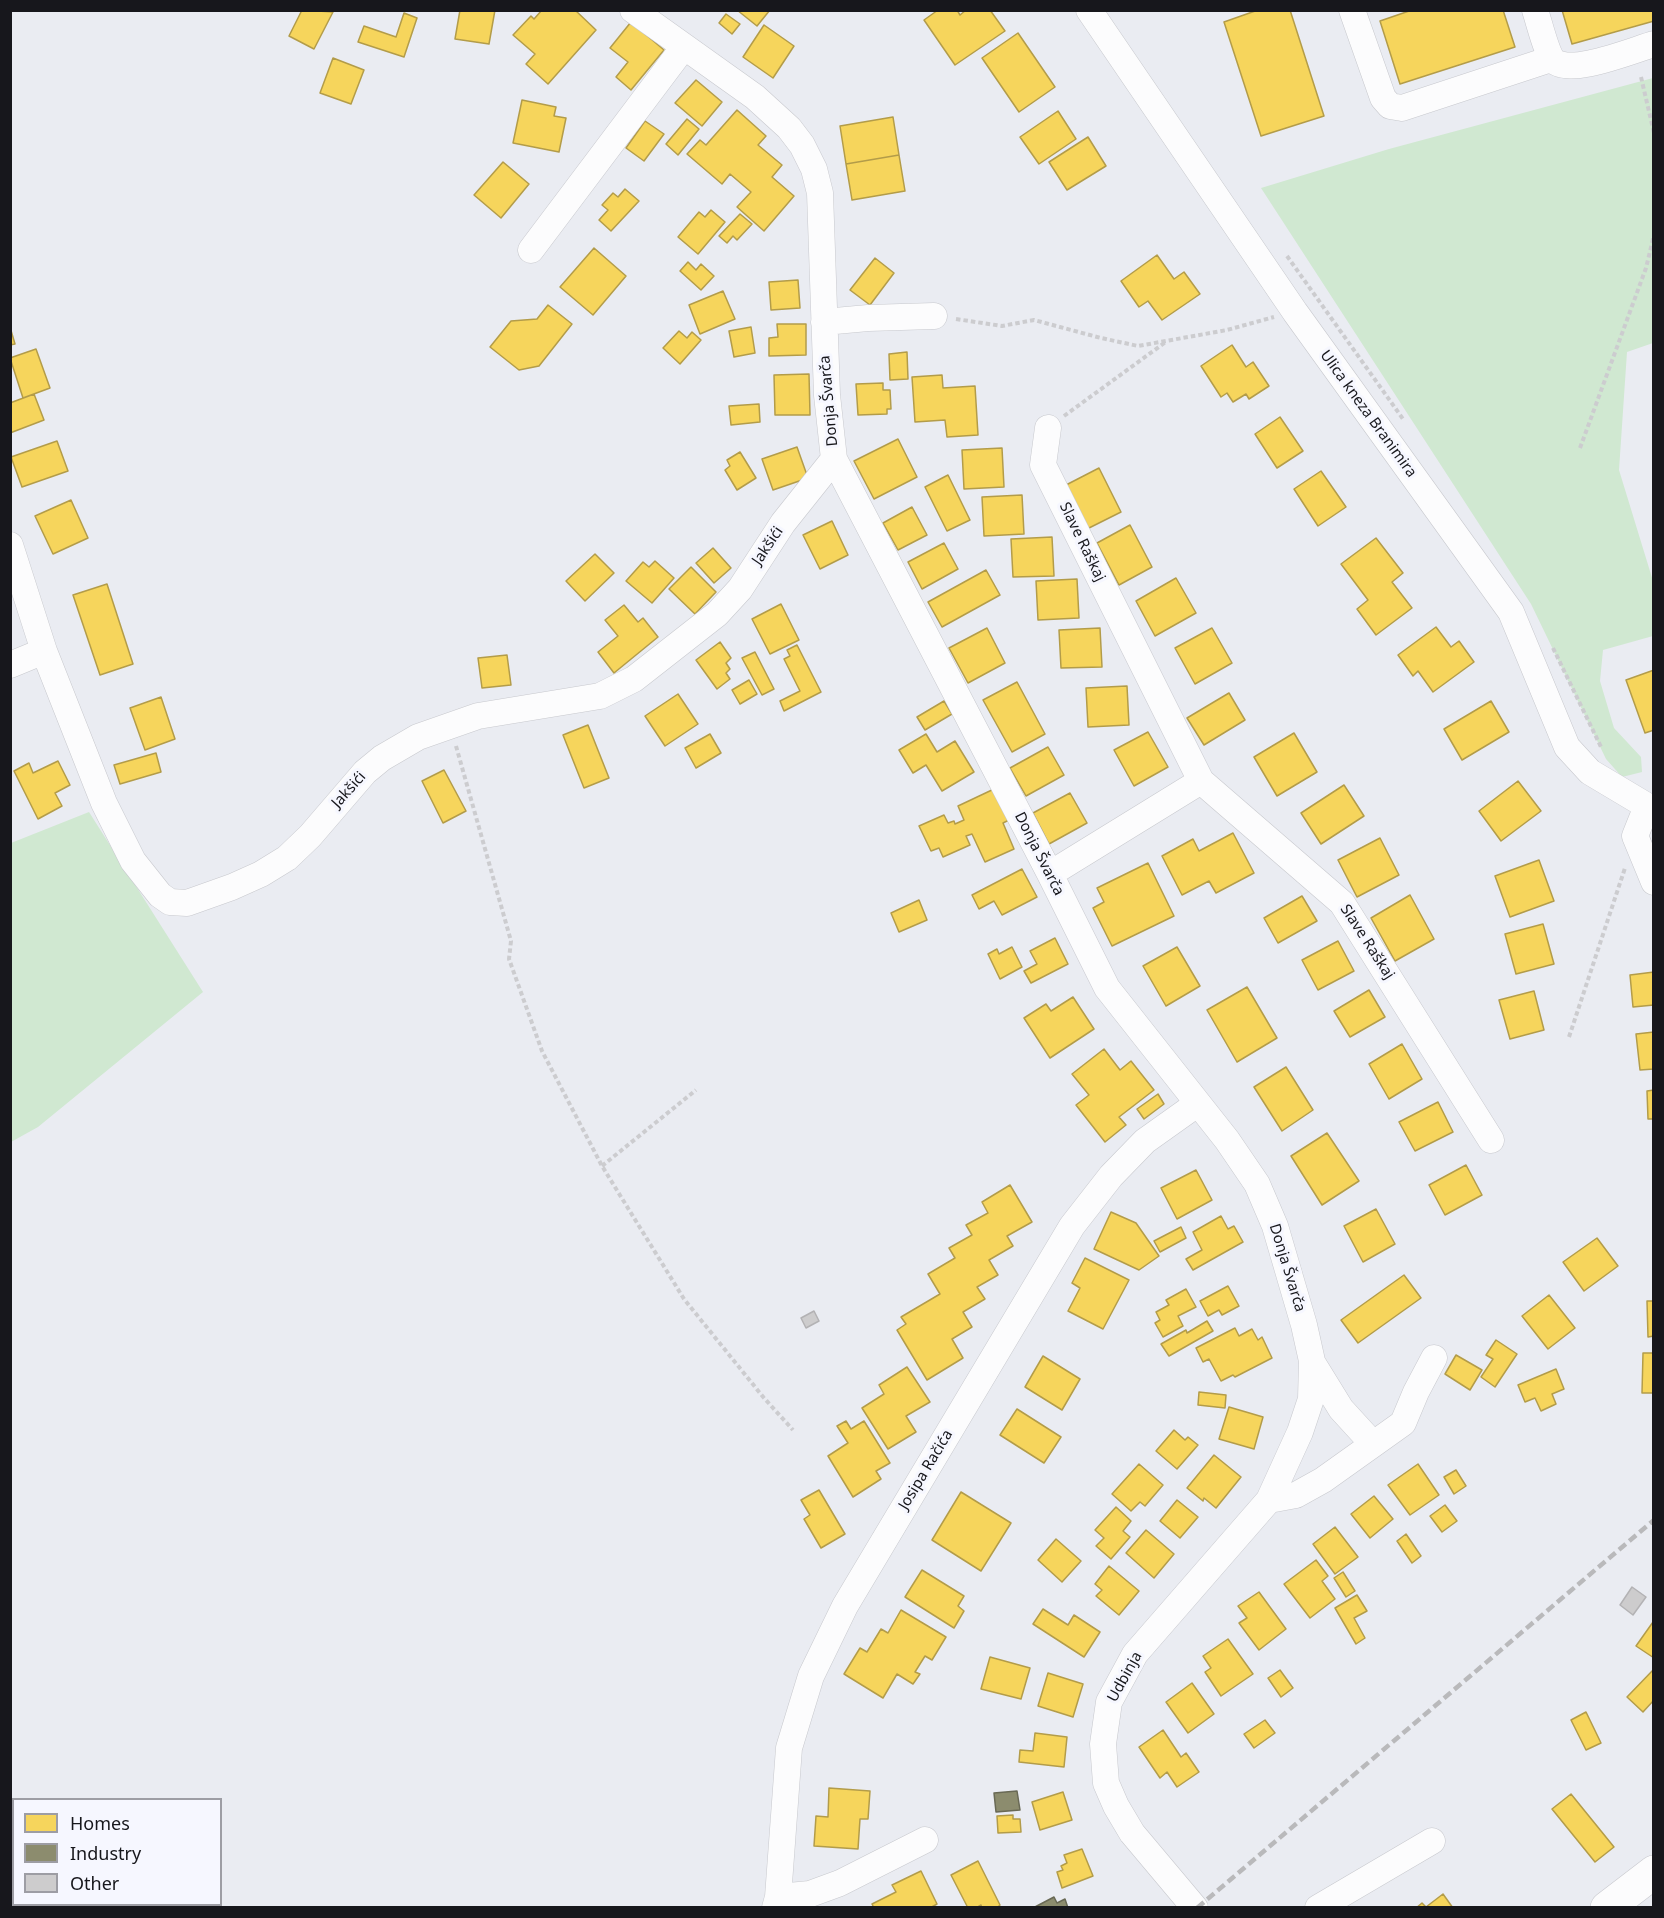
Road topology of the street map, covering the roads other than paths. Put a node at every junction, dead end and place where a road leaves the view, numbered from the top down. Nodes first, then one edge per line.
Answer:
1 (633, 10) edge
2 (1089, 10) edge
3 (1352, 10) edge
4 (1535, 10) edge
5 (1653, 44) edge
6 (683, 48) junction
7 (1551, 58) junction
8 (531, 250) dead end
9 (934, 316) road end
10 (824, 322) junction
11 (1047, 428) road end
12 (834, 459) junction
13 (10, 545) edge
14 (44, 651) junction
15 (10, 665) edge
16 (1201, 781) junction
17 (1650, 805) edge
18 (1050, 874) junction
19 (1653, 882) edge
20 (1197, 1104) junction
21 (1491, 1140) dead end
22 (1434, 1358) dead end
23 (1312, 1361) junction
24 (1373, 1444) junction
25 (1269, 1500) junction
26 (925, 1840) dead end
27 (1432, 1841) dead end
28 (1653, 1872) edge
29 (777, 1902) edge
30 (1194, 1908) edge
31 (1318, 1908) edge
32 (1607, 1908) edge

1 - 6 street, Donja Švarča
2 - 17 street, Ulica kneza Branimira
3 - 7 street
4 - 7 street
5 - 7 street
6 - 8 street
6 - 10 street, Donja Švarča
9 - 10 street
10 - 12 street, Donja Švarča
11 - 16 street, Slave Raškaj
12 - 14 street, Jakšići
12 - 18 street, Donja Švarča
13 - 14 street, Jakšići
14 - 15 street
16 - 18 street
16 - 21 street, Slave Raškaj
17 - 19 street
18 - 20 street, Donja Švarča
20 - 23 street, Donja Švarča
20 - 29 street, Josipa Račića
22 - 24 street
23 - 24 street
23 - 25 street, Udbinja
24 - 25 street
25 - 30 street, Udbinja
26 - 29 street, Josipa Račića
27 - 31 street
28 - 32 main road

